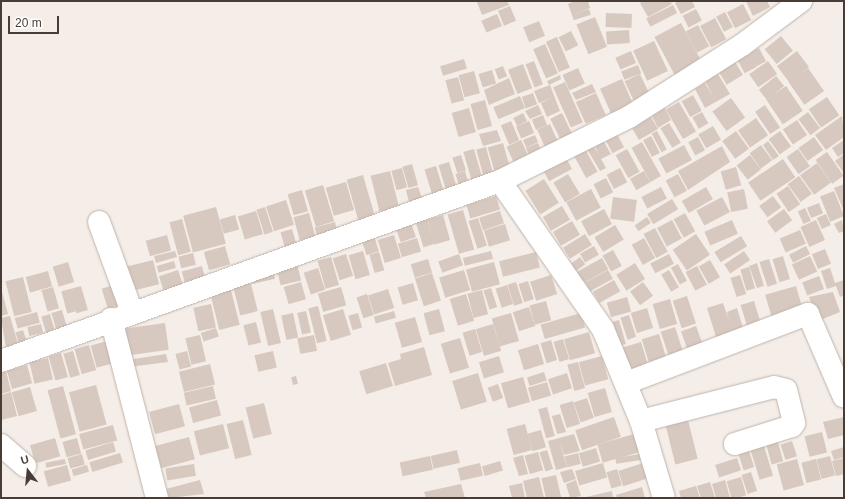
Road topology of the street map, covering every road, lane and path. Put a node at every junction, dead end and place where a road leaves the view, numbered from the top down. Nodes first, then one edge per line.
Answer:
1 (801, 1) edge
2 (500, 181) junction
3 (99, 222) dead end
4 (132, 312) junction
5 (111, 319) junction
6 (1, 361) edge
7 (626, 383) junction
8 (844, 397) edge
9 (641, 421) junction
10 (735, 444) dead end
11 (1, 445) edge
12 (25, 466) dead end
13 (157, 498) edge
14 (664, 498) edge

1 - 2 street
2 - 4 street
2 - 7 street
3 - 4 street
4 - 5 street
5 - 6 street
5 - 13 street
7 - 8 street
7 - 9 street
9 - 10 street
9 - 14 street
11 - 12 street

